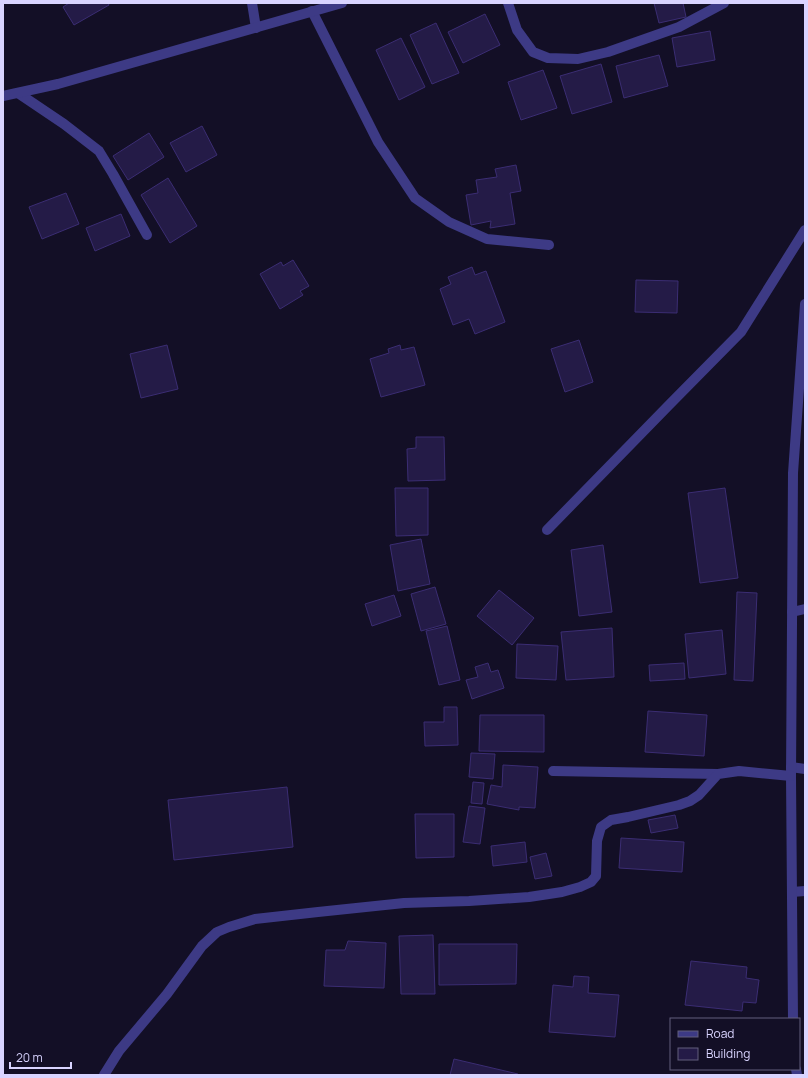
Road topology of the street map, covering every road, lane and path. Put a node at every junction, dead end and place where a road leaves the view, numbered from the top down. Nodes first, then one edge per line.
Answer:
1 (252, 3) edge
2 (342, 3) edge
3 (508, 3) edge
4 (724, 3) edge
5 (312, 11) junction
6 (256, 28) junction
7 (18, 93) junction
8 (3, 96) edge
9 (805, 230) edge
10 (147, 235) dead end
11 (548, 244) dead end
12 (805, 304) edge
13 (547, 530) dead end
14 (805, 609) edge
15 (792, 612) junction
16 (805, 769) edge
17 (553, 771) dead end
18 (791, 772) junction
19 (718, 774) junction
20 (792, 892) junction
21 (805, 892) edge
22 (793, 1018) edge
23 (104, 1075) edge

1 - 6 street
2 - 5 street
3 - 4 street
5 - 6 street
5 - 11 street
6 - 7 street
7 - 8 street
7 - 10 street
9 - 13 street
12 - 15 street
14 - 15 street
15 - 18 street
16 - 18 street
17 - 19 street
18 - 19 street
18 - 20 street
19 - 23 street
20 - 21 street
20 - 22 street

